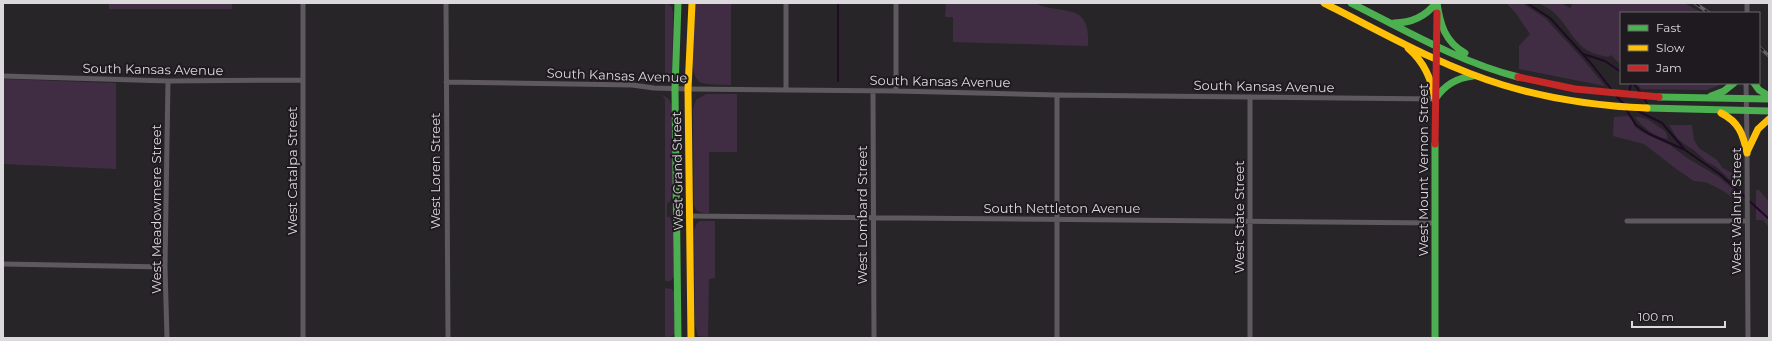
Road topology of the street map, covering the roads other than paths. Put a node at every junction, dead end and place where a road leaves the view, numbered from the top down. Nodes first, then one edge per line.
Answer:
1 (303, 3) edge
2 (446, 3) edge
3 (678, 3) edge
4 (692, 3) edge
5 (786, 3) edge
6 (896, 3) edge
7 (1324, 3) edge
8 (1350, 3) edge
9 (1437, 3) edge
10 (1390, 23) junction
11 (1394, 38) junction
12 (1436, 46) junction
13 (1435, 59) junction
14 (1500, 71) junction
15 (3, 76) edge
16 (1476, 76) junction
17 (303, 80) junction
18 (168, 81) junction
19 (446, 82) junction
20 (1732, 84) edge
21 (1746, 84) edge
22 (1755, 84) edge
23 (675, 89) junction
24 (688, 89) junction
25 (786, 90) junction
26 (872, 91) junction
27 (896, 91) junction
28 (1057, 95) junction
29 (1769, 96) edge
30 (1250, 97) junction
31 (1699, 98) junction
32 (1435, 99) junction
33 (1746, 99) junction
34 (1769, 99) edge
35 (1714, 110) junction
36 (1746, 111) junction
37 (1769, 111) edge
38 (1769, 119) edge
39 (1747, 153) junction
40 (690, 216) junction
41 (873, 218) junction
42 (1057, 219) junction
43 (1251, 221) junction
44 (1627, 221) dead end
45 (1747, 221) junction
46 (1435, 222) junction
47 (3, 264) edge
48 (165, 267) junction
49 (167, 338) edge
50 (303, 338) edge
51 (448, 338) edge
52 (678, 338) edge
53 (691, 338) edge
54 (874, 338) edge
55 (1057, 338) edge
56 (1250, 338) edge
57 (1435, 338) edge
58 (1748, 338) edge

1 - 17 street, West Catalpa Street
2 - 19 street, West Loren Street
3 - 23 main road, West Grand Street
4 - 24 main road, West Grand Street
5 - 25 street
6 - 27 street
7 - 11 main road
8 - 10 main road
9 - 10 main road
9 - 12 main road, West Mount Vernon Street
9 - 14 main road
10 - 12 main road
11 - 13 main road
11 - 32 main road
12 - 13 main road, West Mount Vernon Street
12 - 14 main road
13 - 16 main road
13 - 32 main road, West Mount Vernon Street
14 - 31 main road
15 - 18 street, South Kansas Avenue
16 - 32 main road
16 - 35 main road
17 - 18 street, South Kansas Avenue
17 - 50 street, West Catalpa Street
18 - 48 street, West Meadowmere Street
19 - 23 street, South Kansas Avenue
19 - 51 street, West Loren Street
20 - 31 main road
21 - 33 street, West Walnut Street
22 - 29 main road
23 - 24 street, South Kansas Avenue
23 - 52 main road, West Grand Street
24 - 25 street, South Kansas Avenue
24 - 40 main road, West Grand Street
25 - 26 street, South Kansas Avenue
26 - 27 street, South Kansas Avenue
26 - 41 street, West Lombard Street
27 - 28 street, South Kansas Avenue
28 - 30 street, South Kansas Avenue
28 - 42 street
30 - 32 street, South Kansas Avenue
30 - 43 street, West State Street
31 - 33 main road
32 - 46 main road, West Mount Vernon Street
33 - 34 main road
33 - 36 street, West Walnut Street
35 - 36 main road
35 - 39 main road
36 - 37 main road
36 - 39 street, West Walnut Street
38 - 39 main road
39 - 45 street, West Walnut Street
40 - 41 street, South Nettleton Avenue
40 - 53 main road, West Grand Street
41 - 42 street, South Nettleton Avenue
41 - 54 street, West Lombard Street
42 - 43 street, South Nettleton Avenue
42 - 55 street
43 - 46 street, South Nettleton Avenue
43 - 56 street, West State Street
44 - 45 street
45 - 58 street, West Walnut Street
46 - 57 main road, West Mount Vernon Street
47 - 48 street
48 - 49 street, West Meadowmere Street

